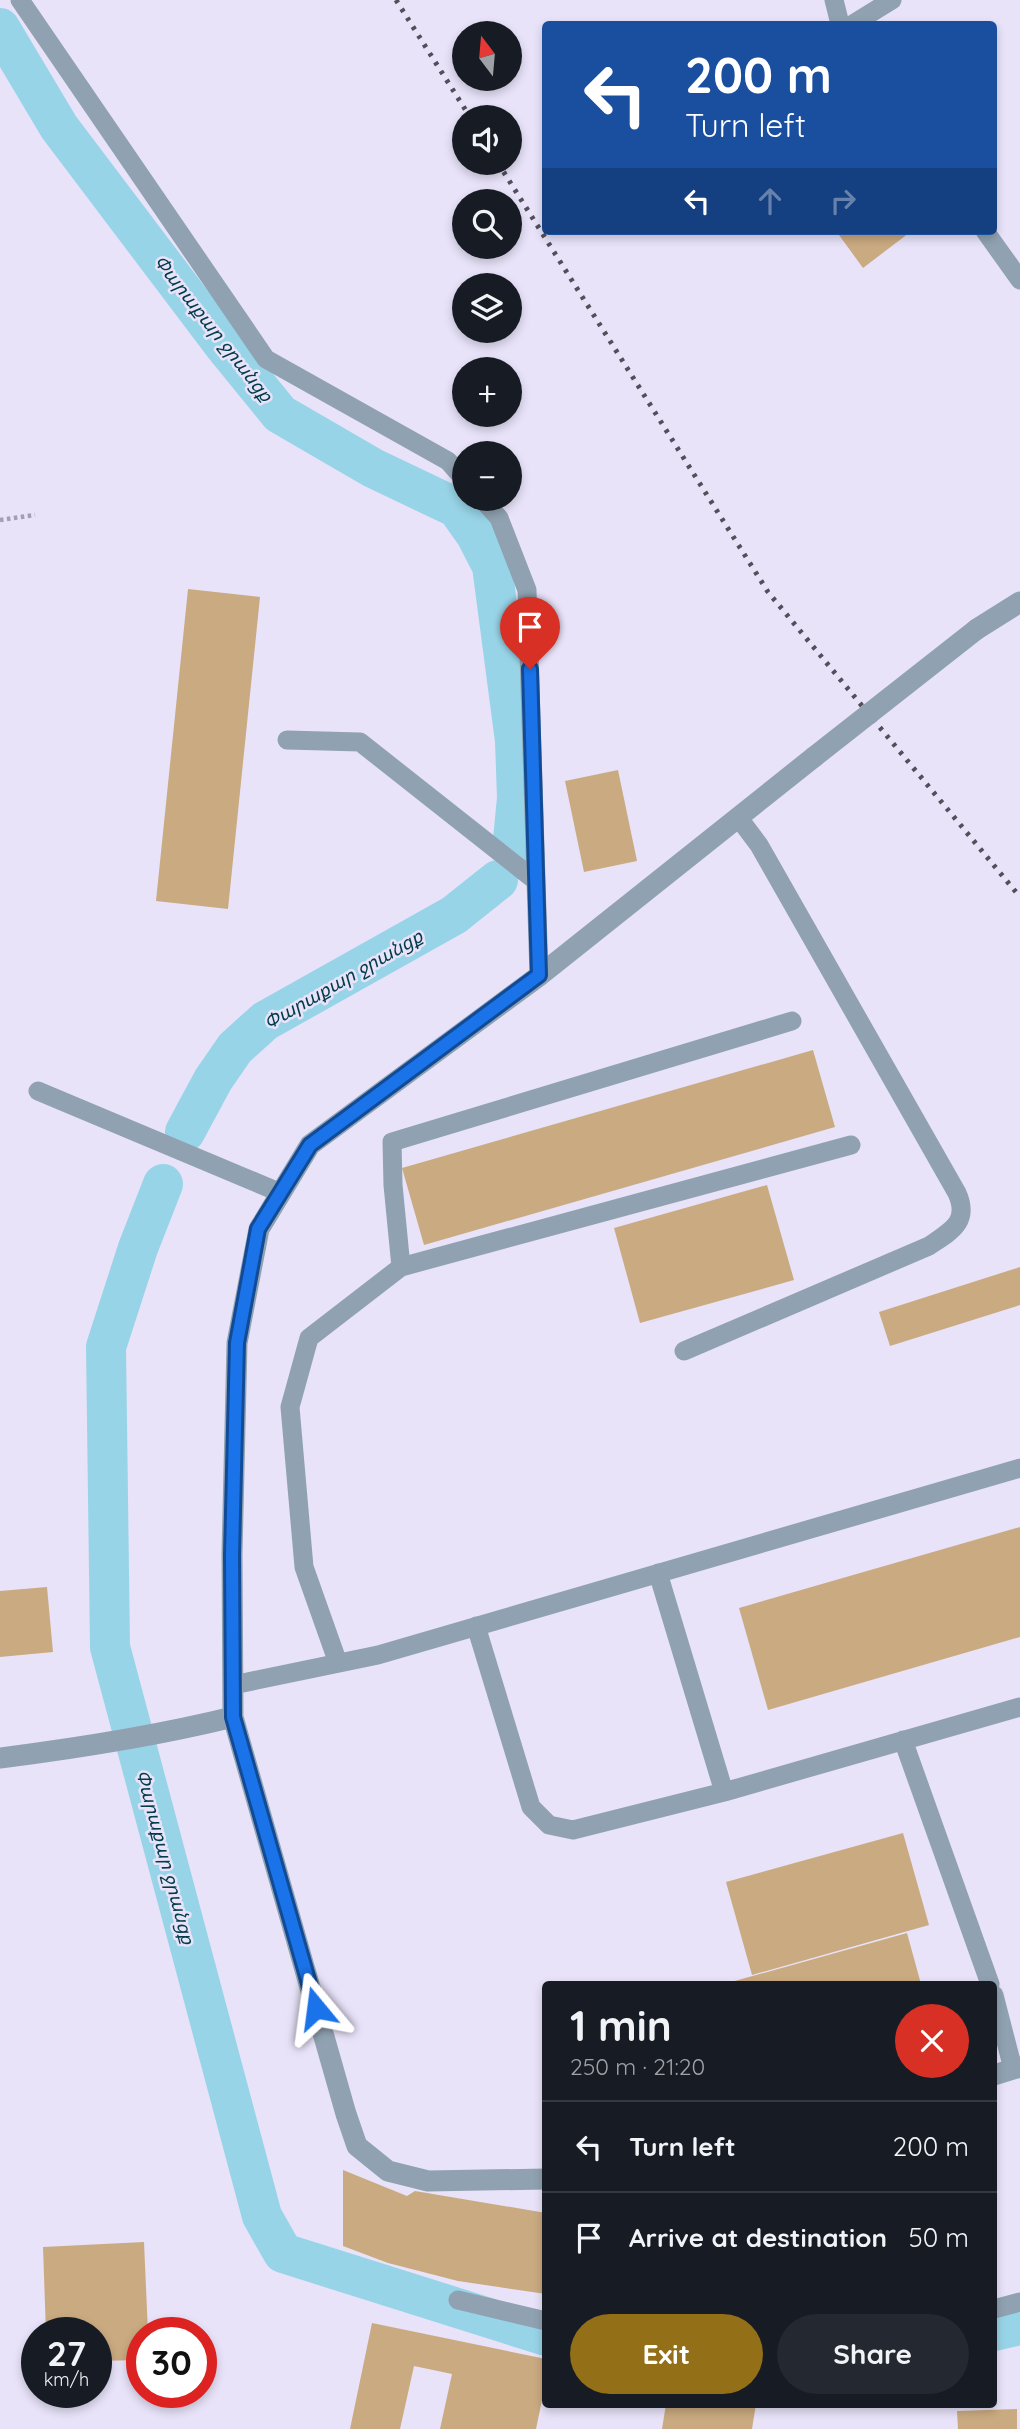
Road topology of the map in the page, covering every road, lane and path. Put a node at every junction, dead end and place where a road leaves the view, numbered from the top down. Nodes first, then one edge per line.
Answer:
1 (20, 0) edge
2 (834, 0) edge
3 (892, 0) edge
4 (839, 21) edge
5 (858, 21) edge
6 (988, 235) edge
7 (1020, 281) edge
8 (452, 466) edge
9 (493, 511) edge
10 (35, 514) dead end
11 (0, 520) edge
12 (1020, 601) edge
13 (287, 740) dead end
14 (738, 817) junction
15 (536, 881) junction
16 (539, 975) junction
17 (792, 1021) dead end
18 (38, 1091) dead end
19 (851, 1145) dead end
20 (281, 1193) junction
21 (401, 1267) junction
22 (684, 1351) dead end
23 (1020, 1468) edge
24 (658, 1573) junction
25 (476, 1626) junction
26 (338, 1663) junction
27 (233, 1685) junction
28 (1020, 1707) edge
29 (233, 1717) junction
30 (903, 1740) junction
31 (0, 1758) edge
32 (724, 1792) junction
33 (989, 1981) edge
34 (997, 2011) edge
35 (1009, 2070) edge
36 (542, 2179) edge
37 (458, 2300) dead end
38 (1020, 2302) edge
39 (997, 2308) edge
40 (542, 2321) edge

1 - 8 lane
2 - 4 lane
3 - 5 lane
6 - 7 lane
9 - 15 lane
10 - 11 path
12 - 14 street, bridge
13 - 15 lane
14 - 16 street
14 - 22 lane
15 - 16 lane
16 - 20 street
17 - 21 lane
18 - 20 lane
19 - 21 lane
20 - 27 street
21 - 26 lane
23 - 24 lane
24 - 25 lane
24 - 32 lane
25 - 26 lane
25 - 32 lane
26 - 27 lane
27 - 29 street
28 - 30 lane
29 - 31 street
29 - 36 street
30 - 32 lane
30 - 33 lane
34 - 35 lane
37 - 40 lane
38 - 39 lane

